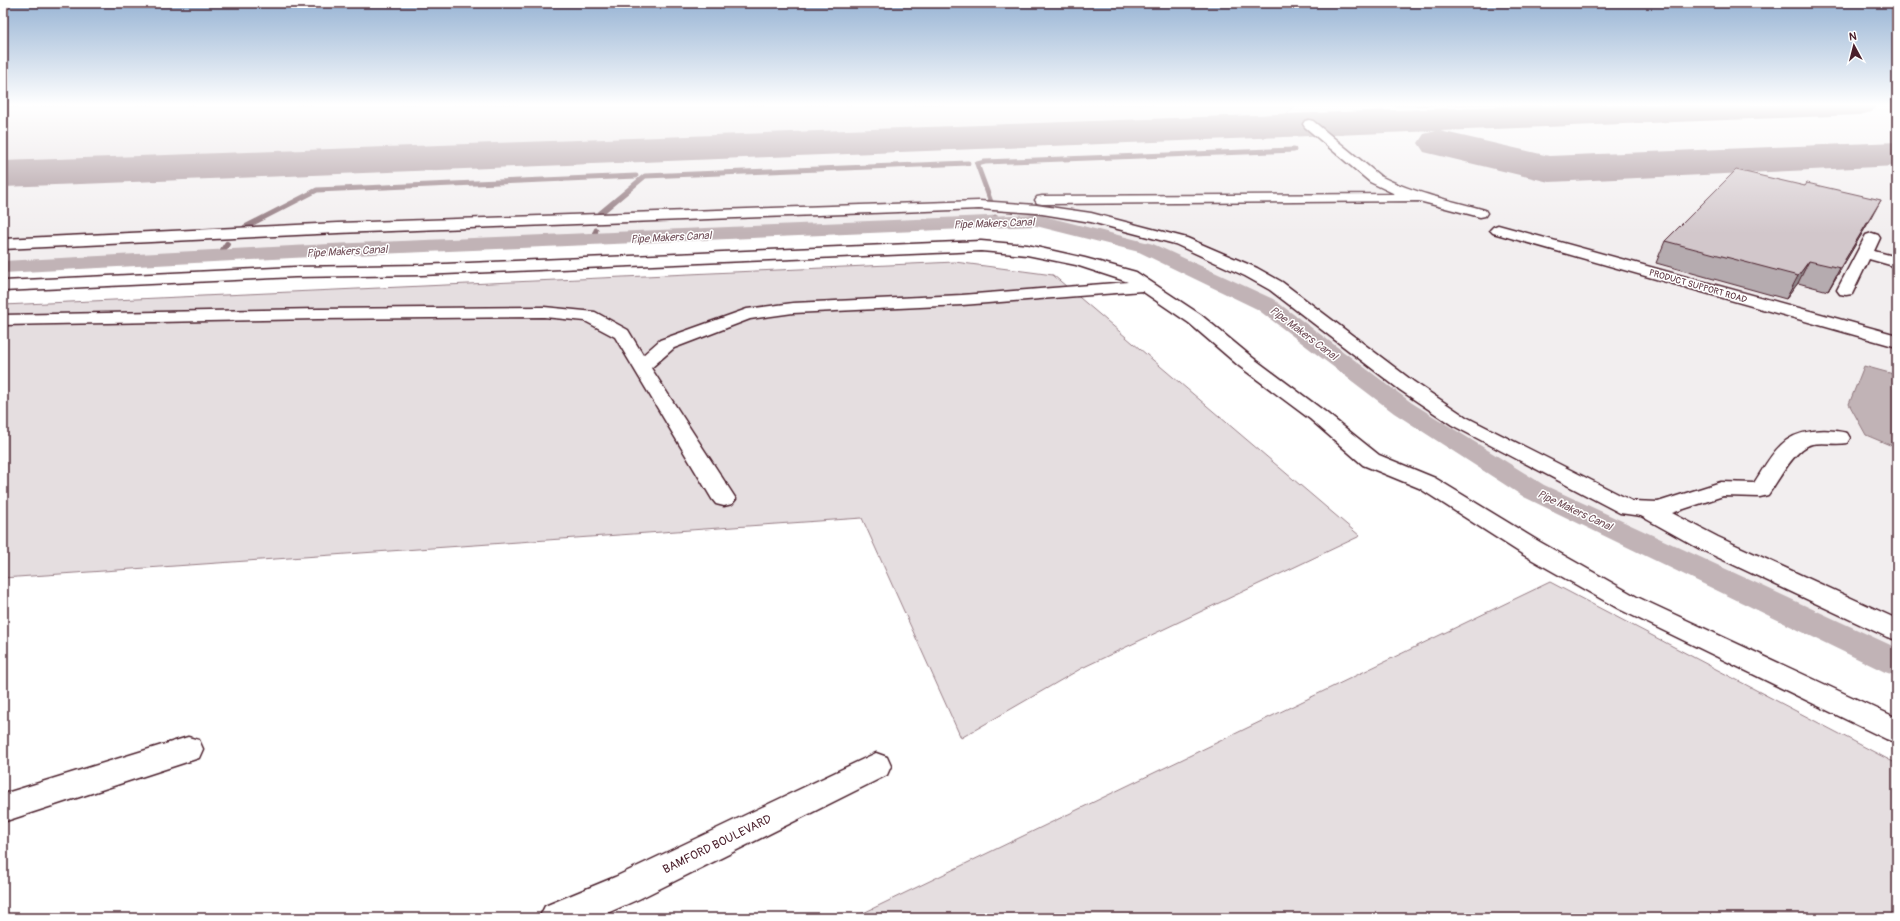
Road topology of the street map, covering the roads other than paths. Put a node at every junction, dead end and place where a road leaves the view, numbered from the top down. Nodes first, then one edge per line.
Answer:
1 (1336, 147) edge
2 (1421, 197) junction
3 (1012, 206) junction
4 (1480, 213) dead end
5 (1498, 230) dead end
6 (1872, 238) edge
7 (3, 244) edge
8 (1864, 253) junction
9 (1897, 262) edge
10 (3, 286) edge
11 (1145, 286) junction
12 (1846, 290) dead end
13 (3, 320) edge
14 (1896, 340) edge
15 (641, 368) junction
16 (1839, 438) dead end
17 (724, 499) dead end
18 (1645, 508) junction
19 (1897, 630) edge
20 (1897, 731) edge
21 (188, 749) dead end
22 (876, 766) dead end
23 (3, 808) edge
24 (557, 918) edge

1 - 2 street
2 - 3 street
2 - 4 street
3 - 7 street
3 - 18 street
5 - 14 street, PRODUCT SUPPORT ROAD
6 - 8 street
8 - 9 street
8 - 12 street
10 - 11 street
11 - 15 street
11 - 20 street
13 - 15 street
15 - 17 street
16 - 18 street
18 - 19 street
21 - 23 street
22 - 24 street, BAMFORD BOULEVARD

